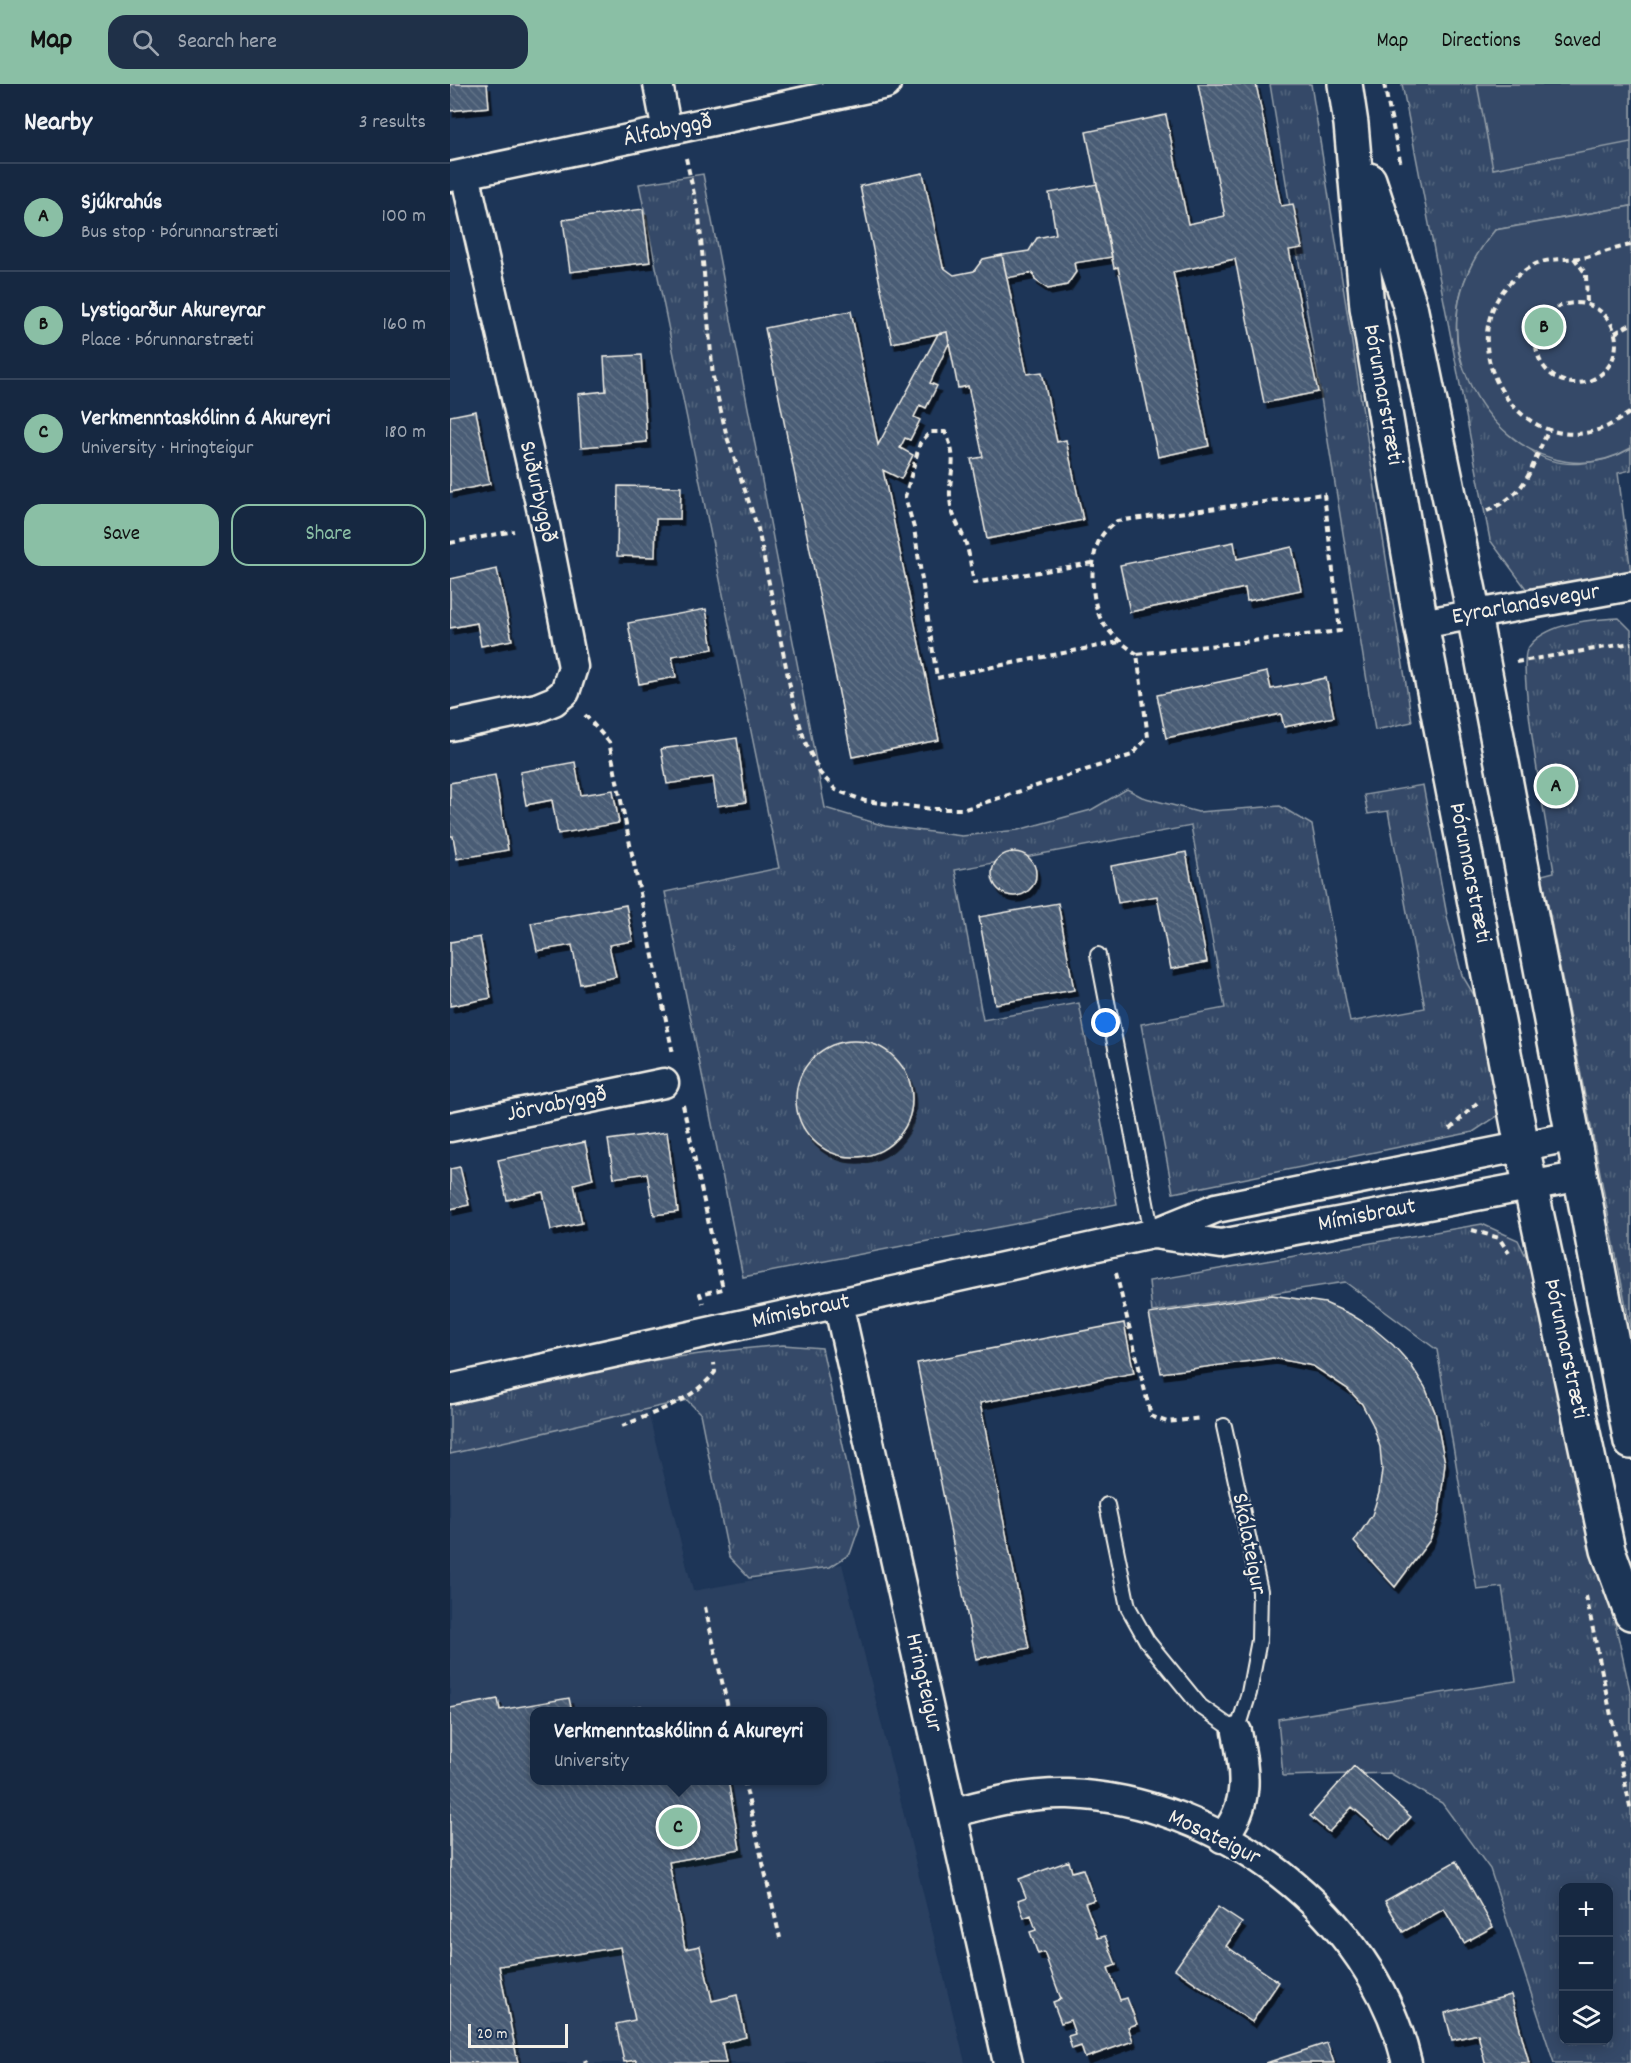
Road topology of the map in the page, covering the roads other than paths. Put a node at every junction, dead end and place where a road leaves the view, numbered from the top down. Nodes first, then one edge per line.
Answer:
1 (658, 84) edge
2 (886, 84) edge
3 (1345, 84) edge
4 (1351, 124) junction
5 (674, 129) junction
6 (457, 176) edge
7 (1631, 586) edge
8 (1474, 615) junction
9 (1421, 624) junction
10 (450, 726) edge
11 (1098, 955) dead end
12 (671, 1082) road end
13 (450, 1127) edge
14 (1574, 1136) junction
15 (1522, 1146) junction
16 (1582, 1176) junction
17 (1530, 1185) junction
18 (1152, 1234) junction
19 (838, 1304) junction
20 (450, 1389) edge
21 (1224, 1426) road end
22 (1631, 1442) edge
23 (1107, 1505) dead end
24 (1631, 1613) edge
25 (1237, 1732) junction
26 (952, 1813) junction
27 (1222, 1838) junction
28 (1008, 2063) edge
29 (1407, 2063) edge

1 - 5 street
2 - 5 street, Álfabyggð
3 - 4 street, Þórunnarstræti
4 - 8 street, Þórunnarstræti
4 - 9 street, Þórunnarstræti
5 - 6 street, Álfabyggð
6 - 10 street, Suðurbyggð
7 - 8 street, Eyrarlandsvegur
8 - 9 street, Eyrarlandsvegur
8 - 14 street, Þórunnarstræti
9 - 15 street, Þórunnarstræti
11 - 18 lane
12 - 13 street, Jörvabyggð
14 - 15 street, Mímisbraut
14 - 16 street, Þórunnarstræti
15 - 17 street, Þórunnarstræti
15 - 18 street, Mímisbraut
16 - 17 street, Mímisbraut
16 - 22 street, Þórunnarstræti
17 - 18 street, Mímisbraut
17 - 24 street, Þórunnarstræti
18 - 19 street, Mímisbraut
19 - 20 street, Mímisbraut
19 - 26 street, Hringteigur
21 - 25 lane, Skálateigur
23 - 25 lane
25 - 27 street, Skálateigur
26 - 27 street, Mosateigur
26 - 28 street, Hringteigur
27 - 29 street, Mosateigur

